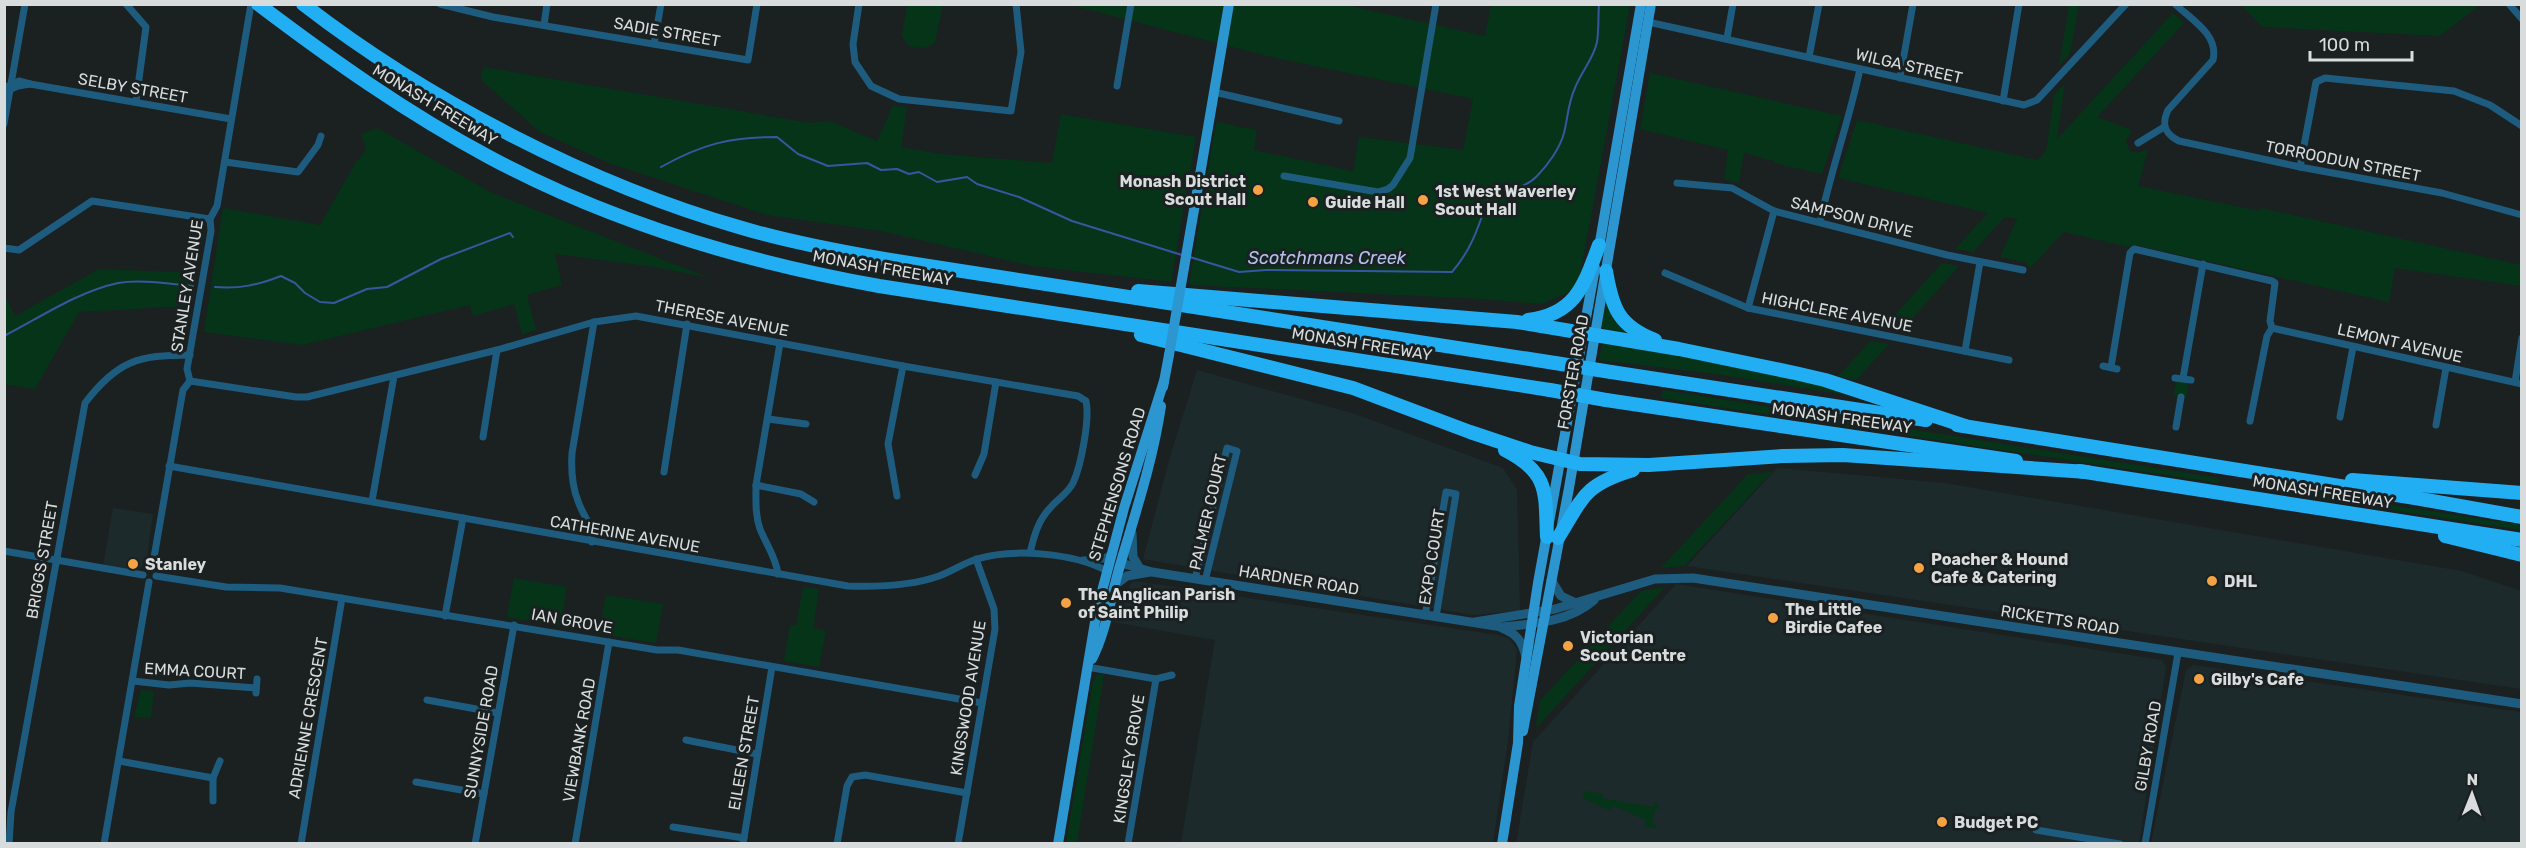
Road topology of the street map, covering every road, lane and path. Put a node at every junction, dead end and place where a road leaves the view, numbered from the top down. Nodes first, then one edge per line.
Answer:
1 (25, 4) edge
2 (126, 4) edge
3 (251, 4) edge
4 (258, 4) edge
5 (303, 4) edge
6 (547, 4) edge
7 (661, 4) edge
8 (757, 4) edge
9 (859, 4) edge
10 (1016, 4) edge
11 (1131, 4) edge
12 (1229, 4) edge
13 (1436, 4) edge
14 (1641, 4) edge
15 (1650, 4) edge
16 (1733, 4) edge
17 (1819, 4) edge
18 (1913, 4) edge
19 (2019, 4) edge
20 (2126, 4) edge
21 (2175, 4) edge
22 (2509, 4) edge
23 (441, 5) edge
24 (2522, 19) edge
25 (1643, 21) junction
26 (544, 25) junction
27 (1727, 38) junction
28 (654, 44) junction
29 (1809, 57) junction
30 (1860, 69) junction
31 (1900, 78) junction
32 (1117, 86) dead end
33 (8, 88) edge
34 (1214, 92) junction
35 (136, 101) junction
36 (2003, 101) junction
37 (231, 119) junction
38 (1340, 121) dead end
39 (4, 124) edge
40 (2522, 126) edge
41 (2164, 128) junction
42 (321, 136) dead end
43 (2138, 142) dead end
44 (225, 162) junction
45 (2300, 167) junction
46 (1284, 176) dead end
47 (1677, 183) dead end
48 (1774, 211) junction
49 (2522, 215) edge
50 (210, 219) junction
51 (1820, 222) junction
52 (1599, 245) junction
53 (4, 249) edge
54 (1980, 262) junction
55 (2203, 264) junction
56 (2023, 270) dead end
57 (1606, 271) junction
58 (1665, 273) dead end
59 (1043, 285) junction
60 (1748, 308) junction
61 (1048, 313) junction
62 (594, 322) junction
63 (1517, 322) junction
64 (687, 324) junction
65 (2272, 328) junction
66 (1589, 333) junction
67 (2522, 339) edge
68 (780, 344) junction
69 (2353, 346) junction
70 (1679, 349) junction
71 (497, 350) junction
72 (1965, 351) junction
73 (190, 355) junction
74 (2009, 360) dead end
75 (903, 366) junction
76 (2110, 367) dead end
77 (2446, 368) junction
78 (394, 376) junction
79 (2183, 379) dead end
80 (190, 381) junction
81 (1164, 381) junction
82 (996, 382) junction
83 (2518, 383) edge
84 (2181, 398) dead end
85 (2340, 417) dead end
86 (768, 418) junction
87 (2250, 421) dead end
88 (806, 424) dead end
89 (2436, 425) dead end
90 (1965, 426) junction
91 (2176, 427) dead end
92 (1470, 432) junction
93 (483, 437) dead end
94 (1567, 461) junction
95 (1649, 465) junction
96 (170, 466) junction
97 (2239, 470) junction
98 (664, 472) dead end
99 (2087, 472) junction
100 (975, 475) dead end
101 (756, 485) junction
102 (2225, 494) junction
103 (2522, 494) edge
104 (897, 496) dead end
105 (1214, 500) junction
106 (372, 501) junction
107 (814, 502) dead end
108 (1224, 503) junction
109 (2522, 517) edge
110 (463, 518) junction
111 (1131, 530) junction
112 (1553, 538) junction
113 (2522, 540) edge
114 (592, 542) junction
115 (1437, 549) junction
116 (1447, 550) junction
117 (4, 551) edge
118 (1030, 553) junction
119 (1111, 554) junction
120 (2522, 555) edge
121 (976, 559) junction
122 (1075, 560) junction
123 (56, 561) junction
124 (1121, 563) junction
125 (1139, 567) junction
126 (154, 572) junction
127 (1107, 572) junction
128 (1152, 572) junction
129 (778, 574) junction
130 (143, 575) junction
131 (1200, 580) junction
132 (1551, 580) junction
133 (149, 582) junction
134 (1115, 585) junction
135 (342, 598) junction
136 (1596, 598) junction
137 (1576, 603) junction
138 (445, 616) junction
139 (1425, 616) junction
140 (1436, 617) junction
141 (1539, 618) junction
142 (1475, 622) junction
143 (514, 625) junction
144 (1502, 627) junction
145 (609, 642) junction
146 (2178, 653) junction
147 (1527, 659) junction
148 (772, 667) junction
149 (1087, 667) junction
150 (1172, 675) dead end
151 (258, 679) dead end
152 (1156, 679) junction
153 (132, 681) junction
154 (427, 700) dead end
155 (982, 703) junction
156 (2522, 704) edge
157 (498, 713) junction
158 (686, 740) dead end
159 (1518, 743) junction
160 (757, 754) junction
161 (119, 761) junction
162 (220, 761) dead end
163 (213, 778) junction
164 (416, 782) dead end
165 (967, 793) junction
166 (484, 795) junction
167 (213, 801) dead end
168 (673, 827) dead end
169 (2036, 830) dead end
170 (743, 841) edge
171 (9, 843) edge
172 (104, 843) edge
173 (301, 843) edge
174 (475, 843) edge
175 (574, 843) edge
176 (837, 843) edge
177 (958, 843) edge
178 (1058, 843) edge
179 (1128, 843) edge
180 (1502, 843) edge
181 (2120, 843) edge
182 (2145, 843) edge

1 - 33 street
2 - 35 street
3 - 37 street, STANLEY AVENUE
4 - 61 highway, MONASH FREEWAY
5 - 59 highway, MONASH FREEWAY
6 - 26 street
7 - 28 street
8 - 28 street, SADIE STREET
9 - 10 street
11 - 32 street
12 - 34 main road, STEPHENSONS ROAD
13 - 46 street
14 - 25 main road, FORSTER ROAD
15 - 25 main road, FORSTER ROAD
16 - 27 street
17 - 29 street
18 - 31 street
19 - 36 street
20 - 36 street, WILGA STREET
21 - 41 street
22 - 24 street
23 - 26 street, SADIE STREET
25 - 27 street, WILGA STREET
25 - 52 main road, FORSTER ROAD
25 - 57 main road, FORSTER ROAD
26 - 28 street, SADIE STREET
27 - 29 street, WILGA STREET
29 - 30 street, WILGA STREET
30 - 31 street, WILGA STREET
30 - 51 street
31 - 36 street, WILGA STREET
33 - 35 street, SELBY STREET
33 - 39 street
34 - 38 street
34 - 81 main road, STEPHENSONS ROAD, bridge
35 - 37 street, SELBY STREET
37 - 44 street, STANLEY AVENUE
40 - 45 street
41 - 43 street
41 - 45 street, TORROODUN STREET
42 - 44 street
44 - 50 street, STANLEY AVENUE
45 - 49 street, TORROODUN STREET
47 - 48 street, SAMPSON DRIVE
48 - 51 street, SAMPSON DRIVE
48 - 60 street
50 - 53 street
50 - 73 street, STANLEY AVENUE
51 - 54 street, SAMPSON DRIVE
52 - 63 highway
52 - 66 main road, FORSTER ROAD
54 - 56 street, SAMPSON DRIVE
54 - 72 street
55 - 65 street
55 - 76 street
55 - 79 street
57 - 66 main road, FORSTER ROAD
57 - 70 highway
58 - 60 street, HIGHCLERE AVENUE
59 - 63 highway
59 - 90 highway, MONASH FREEWAY, bridge
60 - 72 street, HIGHCLERE AVENUE
61 - 92 highway
61 - 99 highway, MONASH FREEWAY, bridge
62 - 64 street, THERESE AVENUE
62 - 71 street, THERESE AVENUE
62 - 114 street
63 - 66 highway
64 - 68 street, THERESE AVENUE
64 - 98 street
65 - 69 street, LEMONT AVENUE
65 - 87 street
66 - 70 highway
66 - 94 main road, FORSTER ROAD
67 - 83 street
68 - 75 street, THERESE AVENUE
68 - 86 street
69 - 77 street, LEMONT AVENUE
69 - 85 street
70 - 90 highway
71 - 78 street, THERESE AVENUE
71 - 93 street
72 - 74 street, HIGHCLERE AVENUE
73 - 80 street, STANLEY AVENUE
73 - 123 street, BRIGGS STREET
75 - 82 street, THERESE AVENUE
75 - 104 street
77 - 83 street, LEMONT AVENUE
77 - 89 street
78 - 80 street, THERESE AVENUE
78 - 106 street
80 - 96 street, STANLEY AVENUE
81 - 111 main road, STEPHENSONS ROAD
81 - 119 main road, STEPHENSONS ROAD
82 - 100 street
82 - 118 street, THERESE AVENUE
84 - 91 street
86 - 88 street
86 - 101 street
90 - 97 highway, MONASH FREEWAY
92 - 94 highway
92 - 112 highway
94 - 95 highway
94 - 112 main road, FORSTER ROAD
95 - 99 highway
95 - 112 highway
96 - 106 street, CATHERINE AVENUE
96 - 126 street, STANLEY AVENUE
97 - 103 highway
97 - 109 highway, MONASH FREEWAY
99 - 102 highway, MONASH FREEWAY
101 - 107 street
101 - 129 street
102 - 113 highway, MONASH FREEWAY
102 - 120 highway
105 - 108 street
105 - 108 street, PALMER COURT
105 - 131 street, PALMER COURT
106 - 110 street, CATHERINE AVENUE
108 - 131 street, PALMER COURT
110 - 114 street, CATHERINE AVENUE
110 - 138 street
111 - 124 main road, STEPHENSONS ROAD
111 - 125 street
112 - 132 main road, FORSTER ROAD
112 - 141 main road, FORSTER ROAD
114 - 129 street, CATHERINE AVENUE
115 - 116 street
115 - 116 street, EXPO COURT
115 - 139 street, EXPO COURT
116 - 140 street, EXPO COURT
117 - 123 street
118 - 121 street, CATHERINE AVENUE
118 - 122 street, CATHERINE AVENUE
119 - 122 street, CATHERINE AVENUE
119 - 127 main road, STEPHENSONS ROAD
121 - 129 street, CATHERINE AVENUE
121 - 155 street, KINGSWOOD AVENUE
122 - 127 street, CATHERINE AVENUE
123 - 130 street
123 - 171 street, BRIGGS STREET
124 - 125 street, HARDNER ROAD
124 - 127 main road
124 - 134 main road, STEPHENSONS ROAD
125 - 128 street, HARDNER ROAD
126 - 130 street
126 - 133 street
126 - 135 street, IAN GROVE
127 - 149 main road, STEPHENSONS ROAD
128 - 131 street, HARDNER ROAD
128 - 134 street
130 - 133 street
131 - 139 street, HARDNER ROAD
132 - 137 street
132 - 141 main road, FORSTER ROAD
133 - 153 street
134 - 149 main road, STEPHENSONS ROAD
135 - 138 street, IAN GROVE
135 - 173 street, ADRIENNE CRESCENT
136 - 137 street, RICKETTS ROAD
136 - 141 street, RICKETTS ROAD
136 - 146 street, RICKETTS ROAD
137 - 141 street, RICKETTS ROAD
138 - 143 street, IAN GROVE
139 - 140 street, HARDNER ROAD
140 - 142 street, HARDNER ROAD
141 - 142 street, HARDNER ROAD
141 - 144 street, HARDNER ROAD
141 - 147 main road, FORSTER ROAD
141 - 159 main road, FORSTER ROAD
142 - 144 street, HARDNER ROAD
143 - 145 street, IAN GROVE
143 - 157 street, SUNNYSIDE ROAD
144 - 147 street
145 - 148 street, IAN GROVE
145 - 175 street, VIEWBANK ROAD
146 - 156 street, RICKETTS ROAD
146 - 182 street, GILBY ROAD
147 - 159 main road, FORSTER ROAD
148 - 155 street, IAN GROVE
148 - 160 street, EILEEN STREET
149 - 152 street, KINGSLEY GROVE
149 - 178 main road, STEPHENSONS ROAD
150 - 152 street, KINGSLEY GROVE
151 - 153 street, EMMA COURT
152 - 179 street, KINGSLEY GROVE
153 - 161 street
154 - 157 street
155 - 165 street, KINGSWOOD AVENUE
157 - 166 street, SUNNYSIDE ROAD
158 - 160 street
159 - 180 main road, FORSTER ROAD
160 - 170 street, EILEEN STREET
161 - 163 street
161 - 172 street
162 - 163 street
163 - 167 street
164 - 166 street
165 - 176 street
165 - 177 street, KINGSWOOD AVENUE
166 - 174 street, SUNNYSIDE ROAD
168 - 170 street
169 - 181 street

